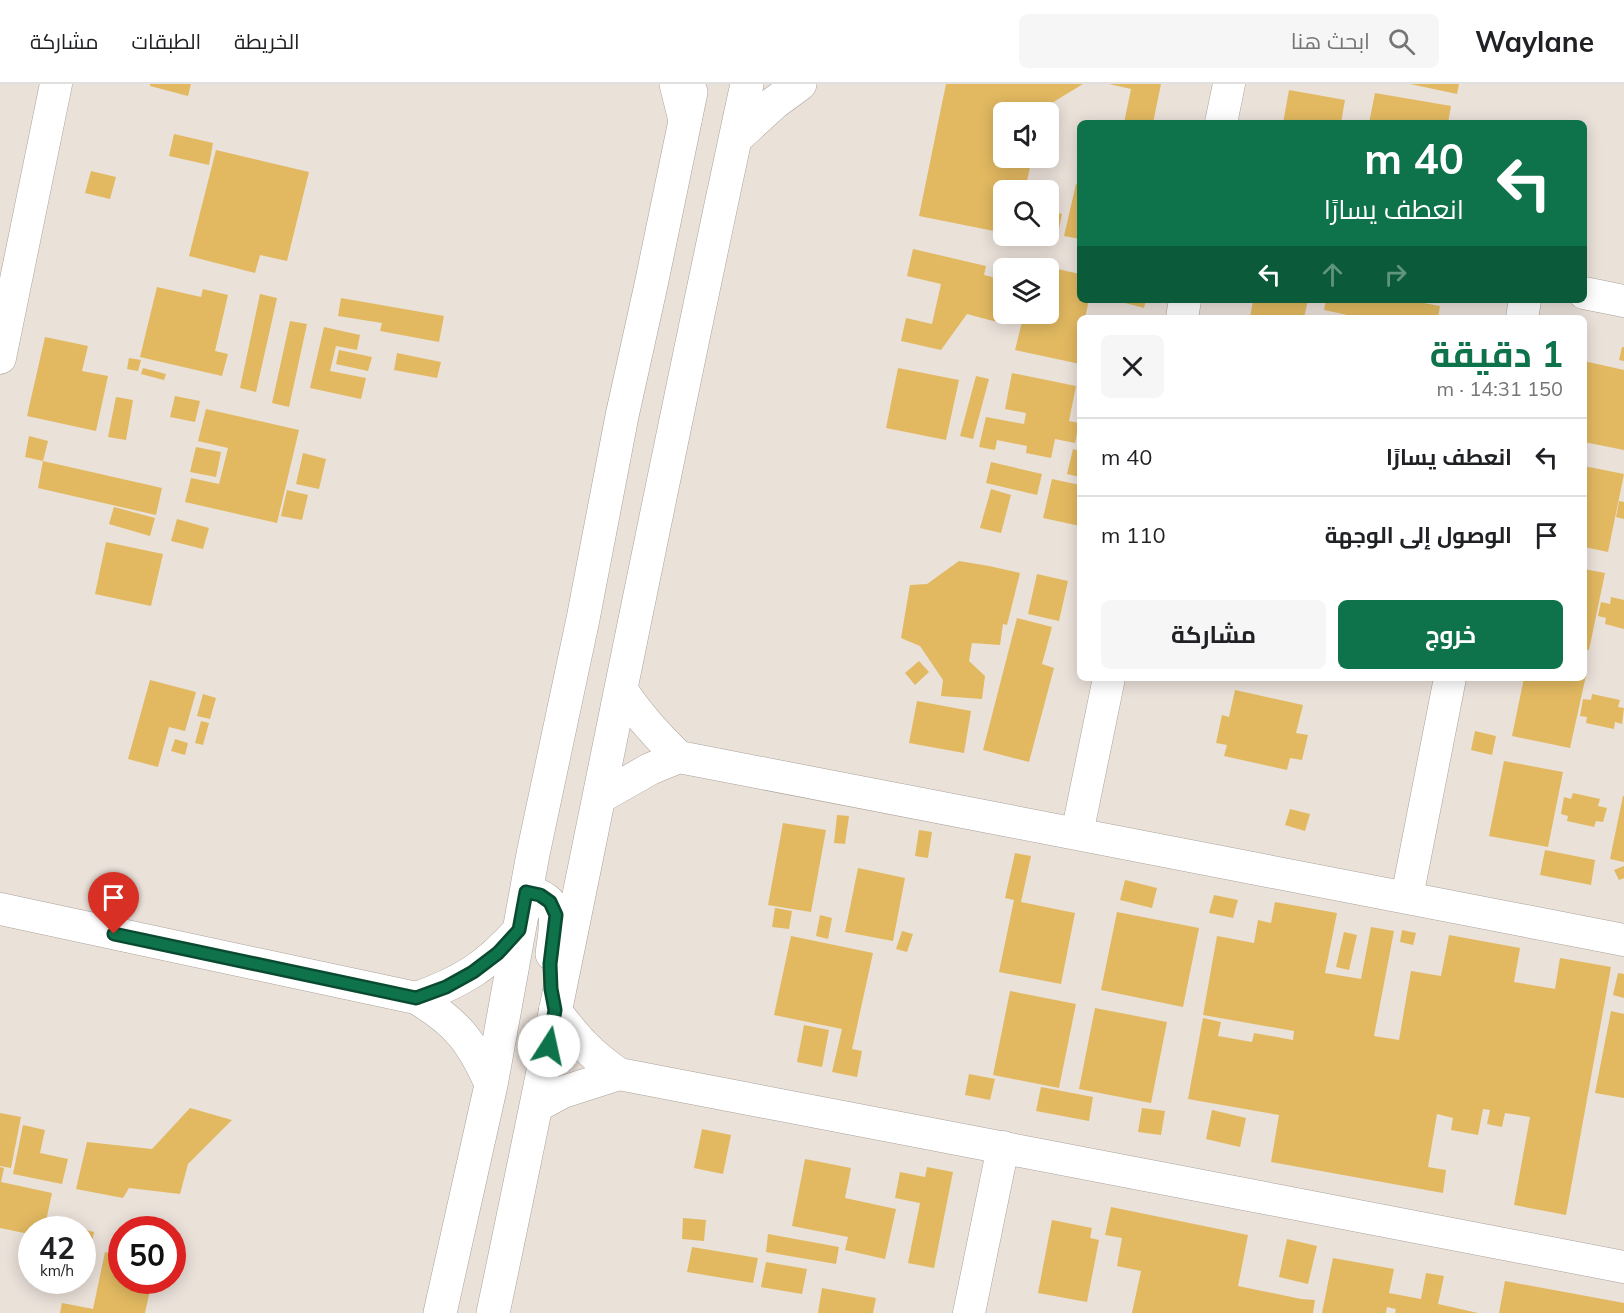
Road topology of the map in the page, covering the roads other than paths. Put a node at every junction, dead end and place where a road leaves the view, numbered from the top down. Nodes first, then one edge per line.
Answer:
1 (56, 84) edge
2 (676, 84) edge
3 (693, 84) edge
4 (747, 84) edge
5 (800, 84) edge
6 (1229, 84) edge
7 (685, 120) junction
8 (1222, 120) edge
9 (736, 138) junction
10 (1587, 294) edge
11 (1624, 301) edge
12 (0, 358) edge
13 (1108, 681) edge
14 (1449, 681) edge
15 (621, 689) junction
16 (679, 757) junction
17 (599, 798) junction
18 (1077, 834) junction
19 (526, 892) junction
20 (1407, 897) junction
21 (0, 909) edge
22 (519, 930) junction
23 (1624, 940) edge
24 (416, 998) junction
25 (555, 1010) junction
26 (619, 1074) junction
27 (491, 1085) junction
28 (537, 1106) junction
29 (1003, 1148) junction
30 (1624, 1267) edge
31 (440, 1313) edge
32 (493, 1313) edge
33 (969, 1313) edge

1 - 12 street
2 - 7 main road
3 - 7 main road
4 - 9 main road
5 - 9 main road
6 - 8 street
7 - 19 main road
9 - 15 main road
10 - 11 street
13 - 18 street
14 - 20 street
15 - 16 street
15 - 17 main road
16 - 17 street
16 - 18 street
17 - 25 main road
18 - 20 street
19 - 22 main road
19 - 25 main road
20 - 23 street
21 - 24 street
22 - 24 street
22 - 27 main road
24 - 27 street
25 - 26 street
25 - 28 main road
26 - 28 street
26 - 29 street
27 - 31 main road
28 - 32 main road
29 - 30 street
29 - 33 street

